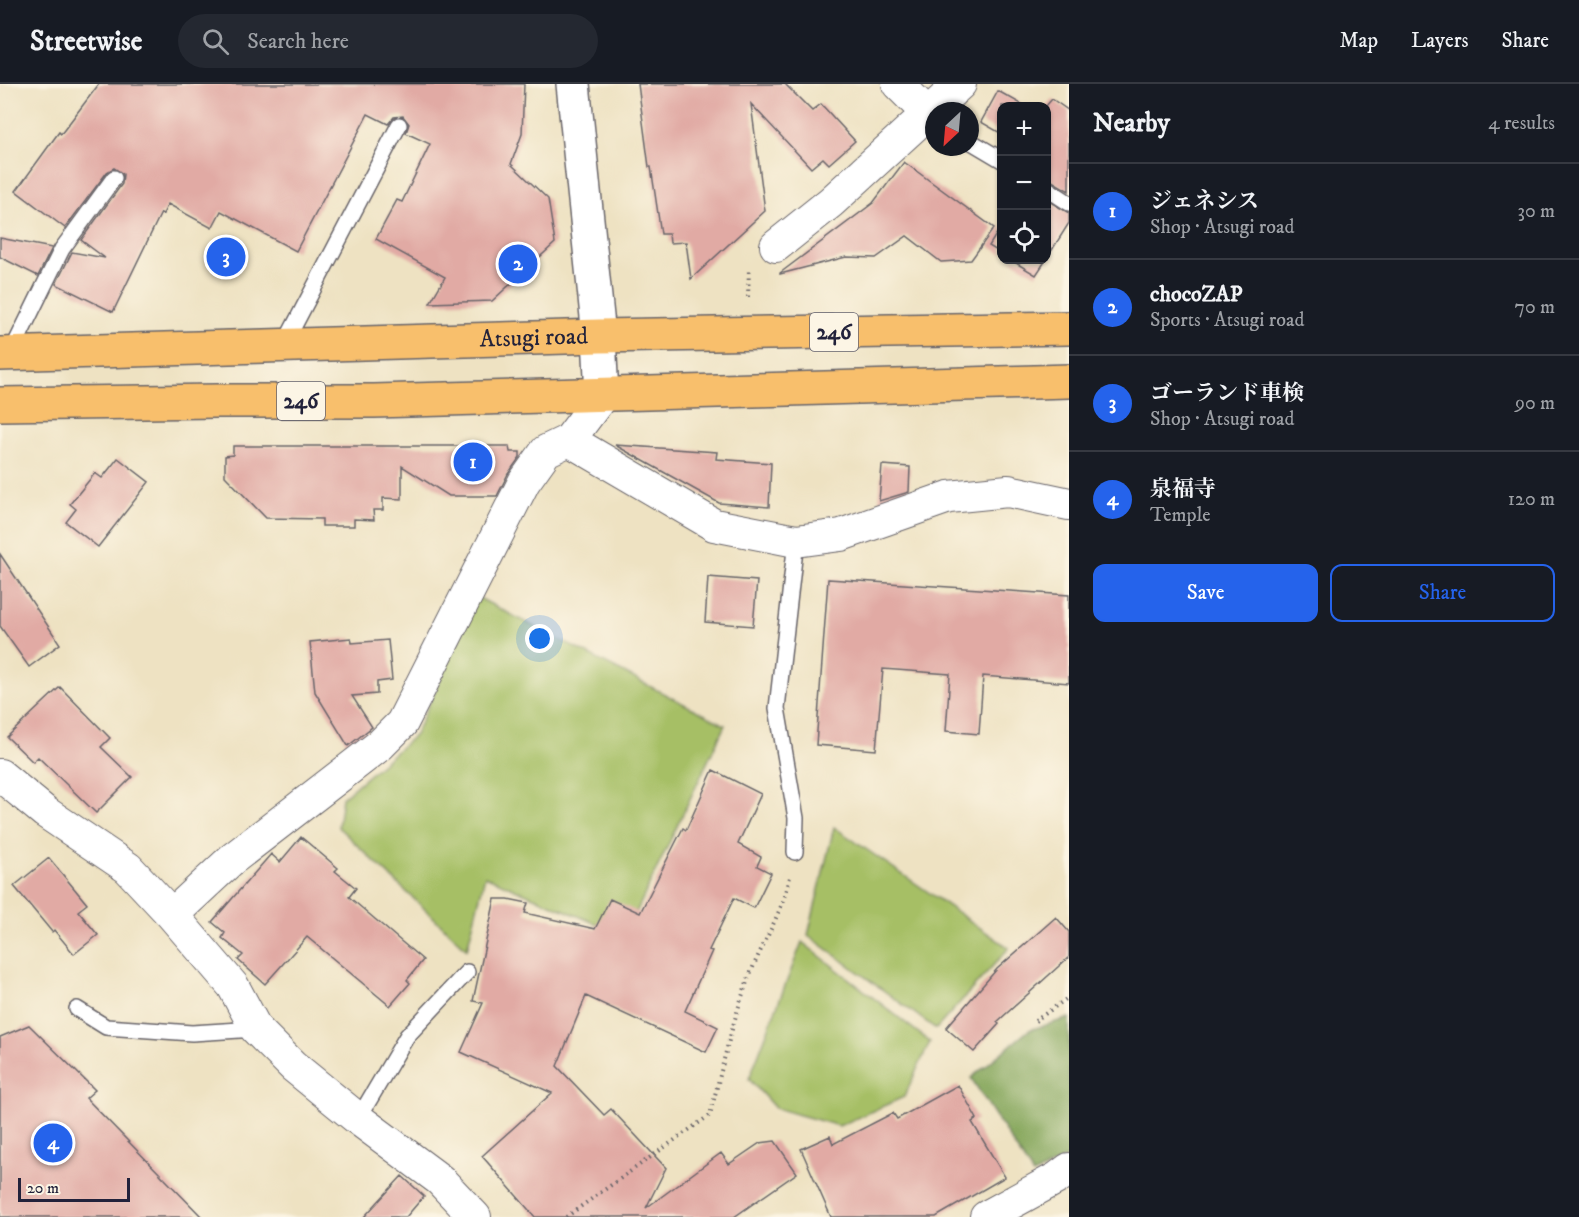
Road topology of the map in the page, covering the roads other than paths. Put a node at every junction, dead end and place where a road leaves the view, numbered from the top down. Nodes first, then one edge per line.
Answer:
1 (573, 84) edge
2 (898, 84) edge
3 (960, 84) edge
4 (944, 102) edge
5 (925, 110) edge
6 (925, 121) edge
7 (399, 125) dead end
8 (979, 146) edge
9 (997, 157) edge
10 (114, 178) dead end
11 (1051, 191) edge
12 (1069, 202) edge
13 (776, 246) dead end
14 (1069, 328) edge
15 (599, 336) junction
16 (284, 345) junction
17 (5, 354) edge
18 (1069, 381) edge
19 (602, 396) junction
20 (0, 404) edge
21 (568, 440) junction
22 (1069, 504) edge
23 (796, 541) junction
24 (0, 774) edge
25 (795, 852) road end
26 (172, 915) junction
27 (467, 972) dead end
28 (77, 1009) dead end
29 (256, 1029) junction
30 (358, 1119) junction
31 (1069, 1169) edge
32 (475, 1217) edge
33 (986, 1217) edge

1 - 15 street
2 - 5 street
3 - 4 street
6 - 13 street
7 - 16 lane
8 - 9 lane
10 - 17 lane
11 - 12 lane
14 - 15 highway, Atsugi road / 246
15 - 16 highway, Atsugi road / 246
15 - 19 street
16 - 17 highway, Atsugi road / 246
18 - 19 highway, 246
19 - 20 highway, 246
19 - 21 street
21 - 23 street
21 - 26 street
22 - 23 street
23 - 25 lane
24 - 26 street
26 - 29 street
27 - 30 lane
28 - 29 lane
29 - 30 street
30 - 32 street
31 - 33 street

